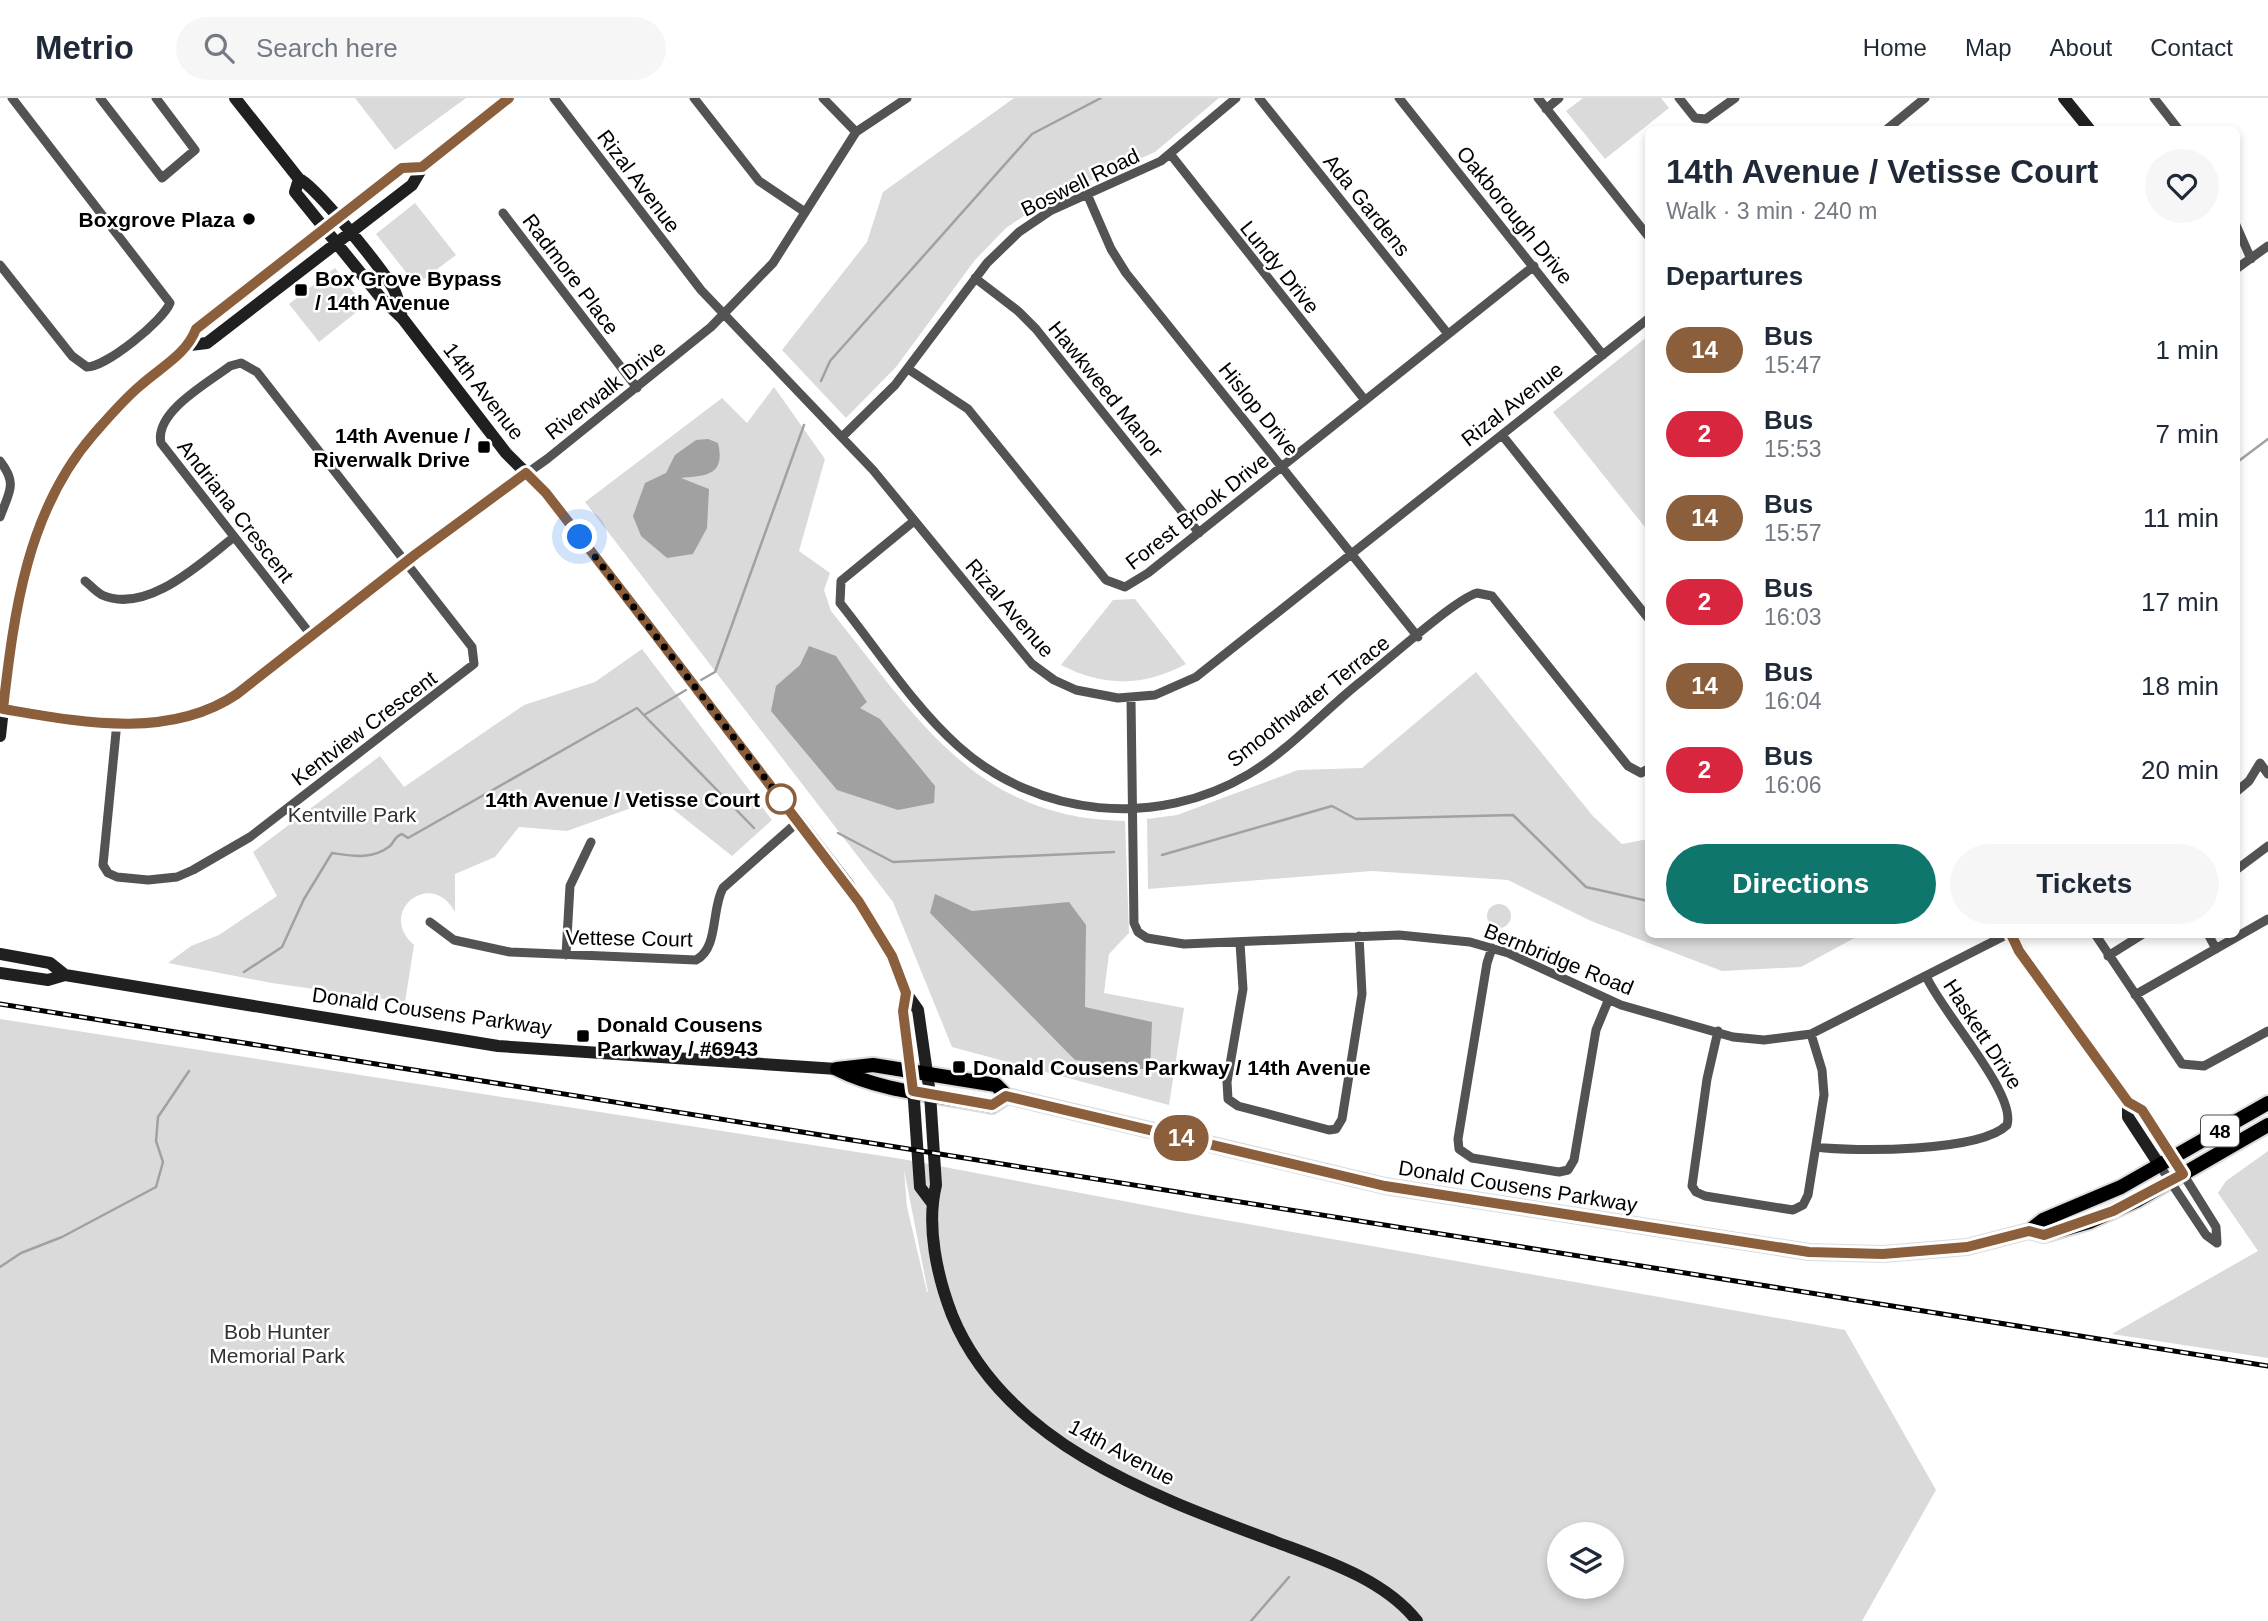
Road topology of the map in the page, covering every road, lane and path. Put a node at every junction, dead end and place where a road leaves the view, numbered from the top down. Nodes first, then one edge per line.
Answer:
1 (12, 98) edge
2 (100, 98) edge
3 (156, 98) edge
4 (235, 98) edge
5 (509, 98) edge
6 (554, 98) edge
7 (694, 98) edge
8 (823, 98) edge
9 (907, 98) edge
10 (1236, 98) edge
11 (1259, 98) edge
12 (1399, 98) edge
13 (1538, 98) edge
14 (1559, 98) edge
15 (1679, 98) edge
16 (1735, 98) edge
17 (1925, 98) edge
18 (2064, 98) edge
19 (2154, 98) edge
20 (1546, 109) junction
21 (1891, 126) edge
22 (2087, 126) edge
23 (2176, 126) edge
24 (856, 132) junction
25 (1171, 155) junction
26 (422, 167) junction
27 (299, 179) junction
28 (1087, 194) junction
29 (805, 212) junction
30 (503, 214) dead end
31 (338, 218) junction
32 (324, 228) junction
33 (1645, 232) edge
34 (350, 233) junction
35 (2240, 234) edge
36 (337, 244) junction
37 (2268, 246) edge
38 (2252, 259) junction
39 (0, 265) edge
40 (1534, 266) junction
41 (2240, 266) edge
42 (975, 278) junction
43 (723, 314) junction
44 (402, 319) junction
45 (1645, 320) edge
46 (1448, 334) junction
47 (190, 345) junction
48 (1603, 355) junction
49 (908, 369) junction
50 (637, 388) junction
51 (1364, 399) junction
52 (1502, 435) junction
53 (842, 437) junction
54 (0, 461) edge
55 (1282, 466) junction
56 (526, 473) junction
57 (0, 517) edge
58 (914, 521) junction
59 (1199, 533) junction
60 (234, 537) junction
61 (1352, 554) junction
62 (405, 562) junction
63 (85, 581) dead end
64 (1645, 614) edge
65 (311, 635) junction
66 (1418, 637) junction
67 (1131, 698) junction
68 (1, 709) edge
69 (117, 722) junction
70 (0, 736) edge
71 (1645, 771) edge
72 (2268, 774) edge
73 (2240, 789) edge
74 (1132, 808) junction
75 (799, 821) junction
76 (591, 842) dead end
77 (2268, 846) edge
78 (2240, 867) edge
79 (2268, 919) edge
80 (430, 922) dead end
81 (2240, 935) edge
82 (1359, 936) junction
83 (2001, 938) edge
84 (2011, 938) edge
85 (2097, 938) edge
86 (2137, 938) edge
87 (2210, 938) edge
88 (2235, 938) edge
89 (1240, 943) junction
90 (1492, 948) junction
91 (2216, 949) junction
92 (0, 954) edge
93 (566, 955) junction
94 (2108, 956) junction
95 (0, 973) edge
96 (65, 975) junction
97 (1926, 976) junction
98 (906, 993) junction
99 (2134, 995) junction
100 (1608, 1001) junction
101 (1718, 1031) junction
102 (2268, 1031) edge
103 (1811, 1034) junction
104 (837, 1069) junction
105 (912, 1072) junction
106 (928, 1075) junction
107 (913, 1091) junction
108 (930, 1094) junction
109 (1006, 1096) junction
110 (2268, 1103) edge
111 (2268, 1125) edge
112 (1816, 1147) junction
113 (2166, 1163) junction
114 (2177, 1178) junction
115 (932, 1203) junction
116 (2029, 1231) junction
117 (1417, 1621) edge

1 - 39 street
2 - 3 street
4 - 27 main road, 14th Avenue
5 - 26 main road
6 - 43 street, Rizal Avenue
7 - 29 street
8 - 24 street
9 - 24 street, Riverwalk Drive
10 - 25 street, Boswell Road
11 - 46 street, Ada Gardens
12 - 40 street, Oakborough Drive
13 - 20 street
14 - 20 street
15 - 16 street
17 - 21 street
18 - 22 main road
19 - 23 street
20 - 33 street
24 - 29 street, Riverwalk Drive
25 - 28 street, Boswell Road
25 - 51 street, Lundy Drive
26 - 31 main road
26 - 34 main road
27 - 31 main road, 14th Avenue
27 - 32 main road, 14th Avenue
28 - 42 street, Boswell Road
28 - 55 street, Hislop Drive
29 - 43 street, Riverwalk Drive
30 - 50 street, Radmore Place
31 - 32 main road
31 - 34 main road, 14th Avenue
32 - 36 main road, 14th Avenue
32 - 47 main road
34 - 36 main road
34 - 44 main road, 14th Avenue
35 - 38 street
36 - 44 main road, 14th Avenue
36 - 47 main road
37 - 38 street
38 - 41 street
40 - 46 street, Forest Brook Drive
40 - 48 street, Oakborough Drive
42 - 49 street, Boswell Road
42 - 59 street, Hawkweed Manor
43 - 50 street, Riverwalk Drive
43 - 53 street, Rizal Avenue
44 - 56 main road, 14th Avenue
45 - 48 street, Rizal Avenue
46 - 51 street, Forest Brook Drive
47 - 68 main road
48 - 52 street, Rizal Avenue
49 - 53 street, Boswell Road
49 - 59 street, Forest Brook Drive
50 - 56 street, Riverwalk Drive
51 - 55 street, Forest Brook Drive
52 - 61 street, Rizal Avenue
52 - 64 street
53 - 58 street, Rizal Avenue
54 - 57 street
55 - 59 street, Forest Brook Drive
55 - 61 street, Hislop Drive
56 - 62 street, Riverwalk Drive
56 - 75 main road, 14th Avenue
58 - 67 street, Rizal Avenue
58 - 74 street, Smoothwater Terrace
60 - 62 street, Andriana Crescent
60 - 63 street
60 - 65 street, Andriana Crescent
61 - 66 street, Hislop Drive
61 - 67 street, Rizal Avenue
62 - 65 street, Riverwalk Drive
62 - 69 street, Kentview Crescent
65 - 69 street, Riverwalk Drive
66 - 71 street, Smoothwater Terrace
66 - 74 street, Smoothwater Terrace
67 - 74 street, Bernbridge Road
68 - 69 street, Riverwalk Drive
68 - 70 main road
72 - 73 street
74 - 89 street, Bernbridge Road
75 - 93 street, Vettese Court
75 - 98 main road, 14th Avenue
76 - 93 street
77 - 78 street
79 - 81 street
80 - 93 street, Vettese Court
82 - 89 street, Bernbridge Road
82 - 89 street
82 - 90 street, Bernbridge Road
83 - 97 street, Bernbridge Road
84 - 113 main road
85 - 94 street
86 - 94 street
87 - 91 street
88 - 91 street
90 - 100 street, Bernbridge Road
90 - 100 street
91 - 99 street
92 - 96 main road, Donald Cousens Parkway / 48
94 - 99 street
95 - 96 main road, Donald Cousens Parkway / 48
96 - 104 main road, Donald Cousens Parkway / 48
97 - 103 street, Bernbridge Road
97 - 112 street, Haskett Drive
98 - 105 main road, 14th Avenue
98 - 106 main road, 14th Avenue
99 - 102 street
100 - 101 street, Bernbridge Road
101 - 103 street, Bernbridge Road
101 - 112 street
103 - 112 street
104 - 105 main road, Donald Cousens Parkway / 48
104 - 107 main road, Donald Cousens Parkway / 48
105 - 106 main road, Donald Cousens Parkway / 48
105 - 107 main road, 14th Avenue
106 - 108 main road, 14th Avenue
106 - 109 main road, Donald Cousens Parkway / 48
107 - 108 main road, Donald Cousens Parkway / 48
107 - 115 main road, 14th Avenue
108 - 109 main road, Donald Cousens Parkway / 48
108 - 115 main road, 14th Avenue
109 - 116 main road, Donald Cousens Parkway / 48
110 - 113 main road, Donald Cousens Parkway / 48
111 - 114 main road, Donald Cousens Parkway / 48
113 - 114 main road
113 - 116 main road, Donald Cousens Parkway / 48
114 - 114 street
114 - 116 main road, Donald Cousens Parkway / 48
115 - 117 main road, 14th Avenue

